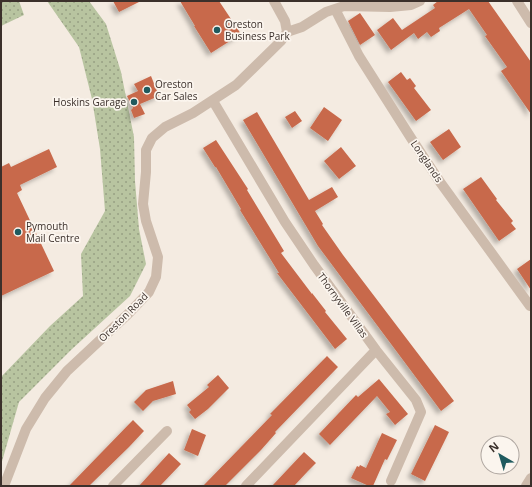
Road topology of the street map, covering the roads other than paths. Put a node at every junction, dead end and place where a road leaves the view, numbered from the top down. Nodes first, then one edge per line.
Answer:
1 (274, 1) edge
2 (420, 1) edge
3 (518, 1) edge
4 (364, 4) edge
5 (331, 10) junction
6 (531, 23) edge
7 (287, 32) junction
8 (212, 101) junction
9 (530, 306) dead end
10 (376, 350) junction
11 (167, 431) dead end
12 (531, 478) edge
13 (392, 481) dead end
14 (4, 486) edge
15 (113, 486) edge
16 (246, 486) edge
17 (526, 486) edge

1 - 7 street
2 - 4 street
3 - 6 street
4 - 5 street
5 - 7 street
5 - 9 street, Longlands
7 - 8 street, Oreston Road
8 - 10 street, Thornyville Villas
8 - 14 street, Oreston Road
10 - 13 street, Thornyville Villas
10 - 16 street
11 - 15 street
12 - 17 street

